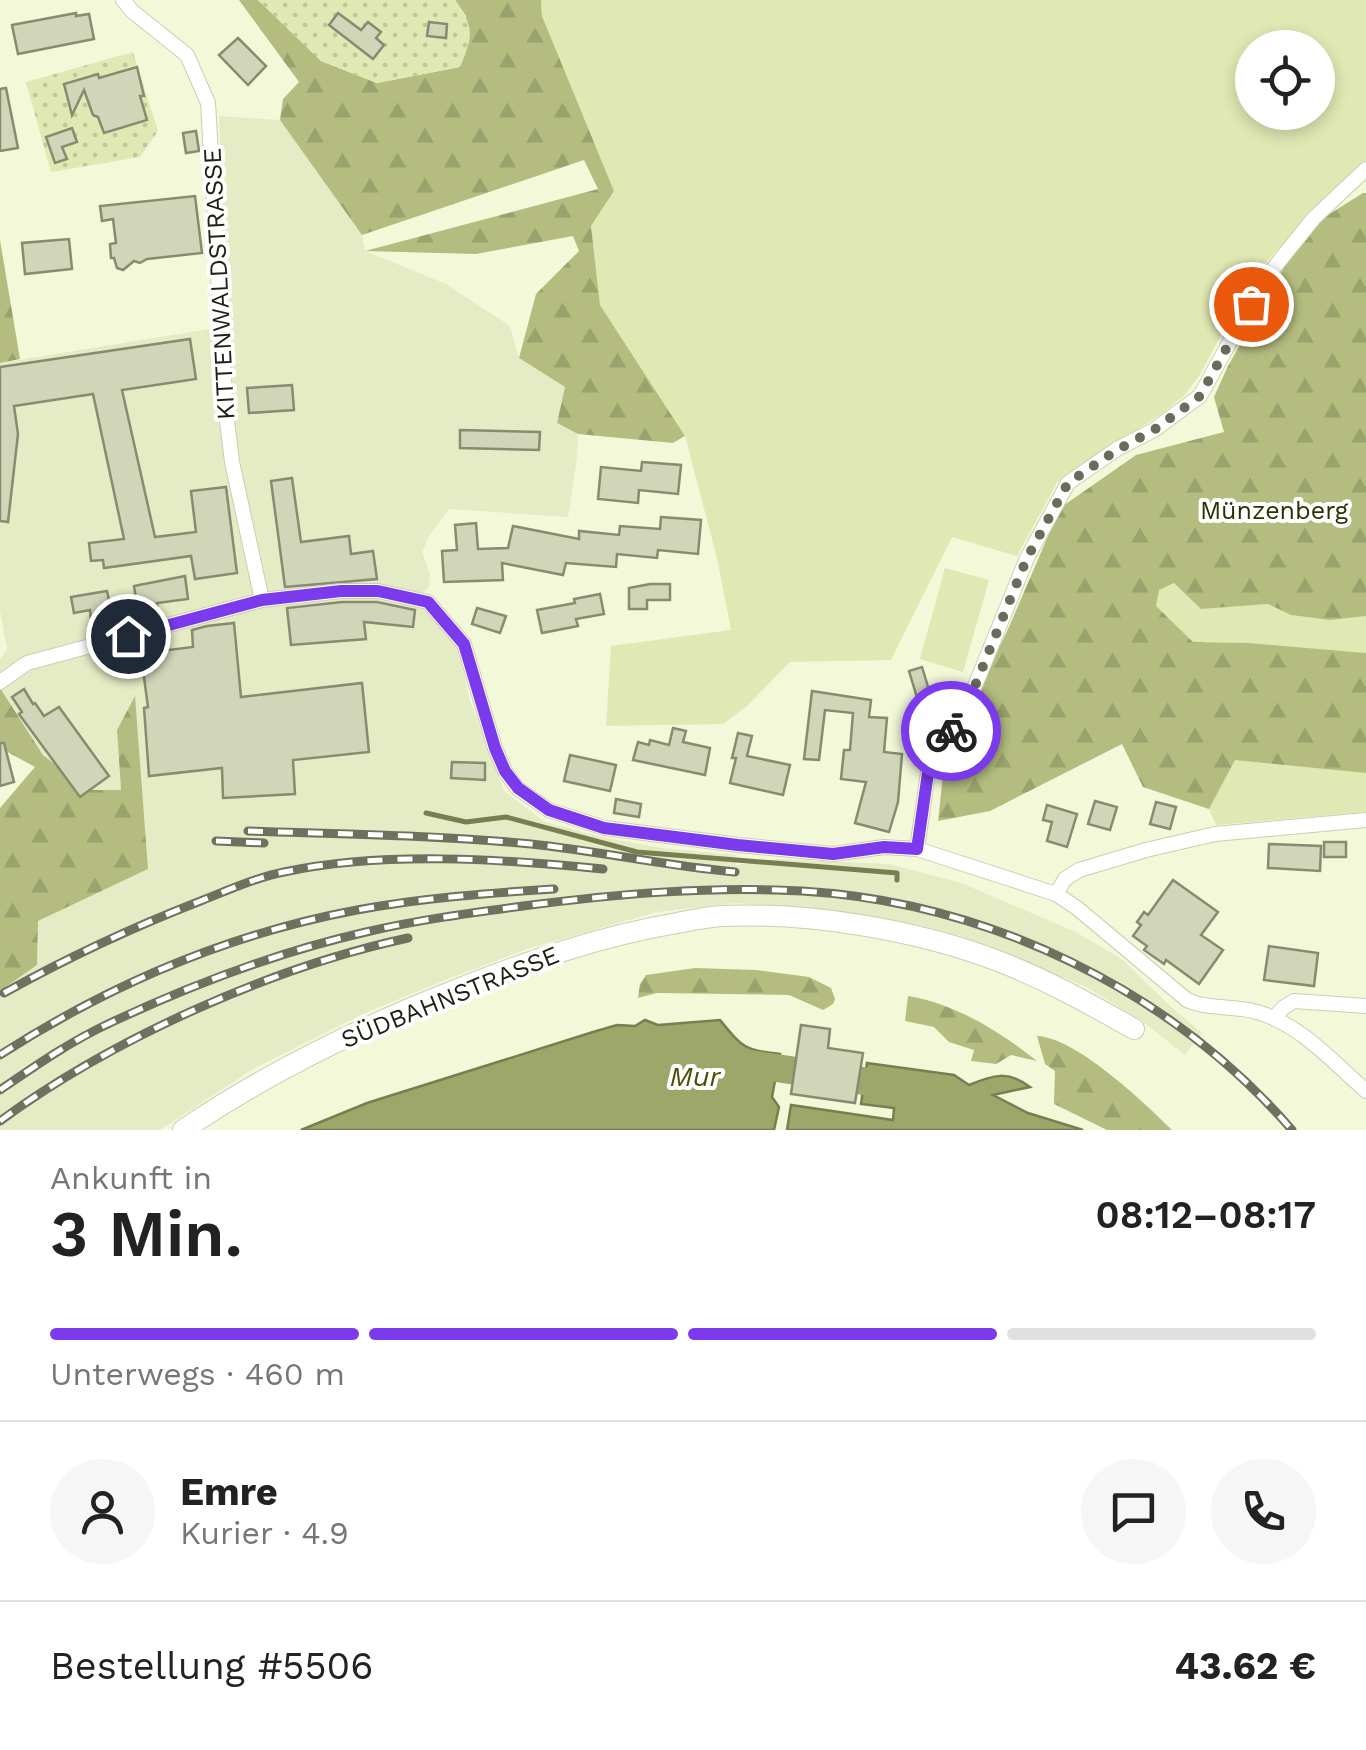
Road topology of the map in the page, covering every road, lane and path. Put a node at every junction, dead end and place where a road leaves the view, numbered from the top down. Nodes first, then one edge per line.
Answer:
1 (123, 0) edge
2 (1366, 169) edge
3 (262, 600) junction
4 (0, 682) edge
5 (1366, 820) edge
6 (917, 849) junction
7 (1056, 894) junction
8 (1366, 1006) edge
9 (1274, 1018) junction
10 (1134, 1030) dead end
11 (1366, 1091) edge
12 (184, 1130) edge

1 - 3 street, KITTENWALDSTRASSE
2 - 6 street
3 - 4 street
3 - 6 street
5 - 7 street
6 - 7 street
7 - 9 street
8 - 9 street
9 - 11 street
10 - 12 main road, SÜDBAHNSTRASSE

